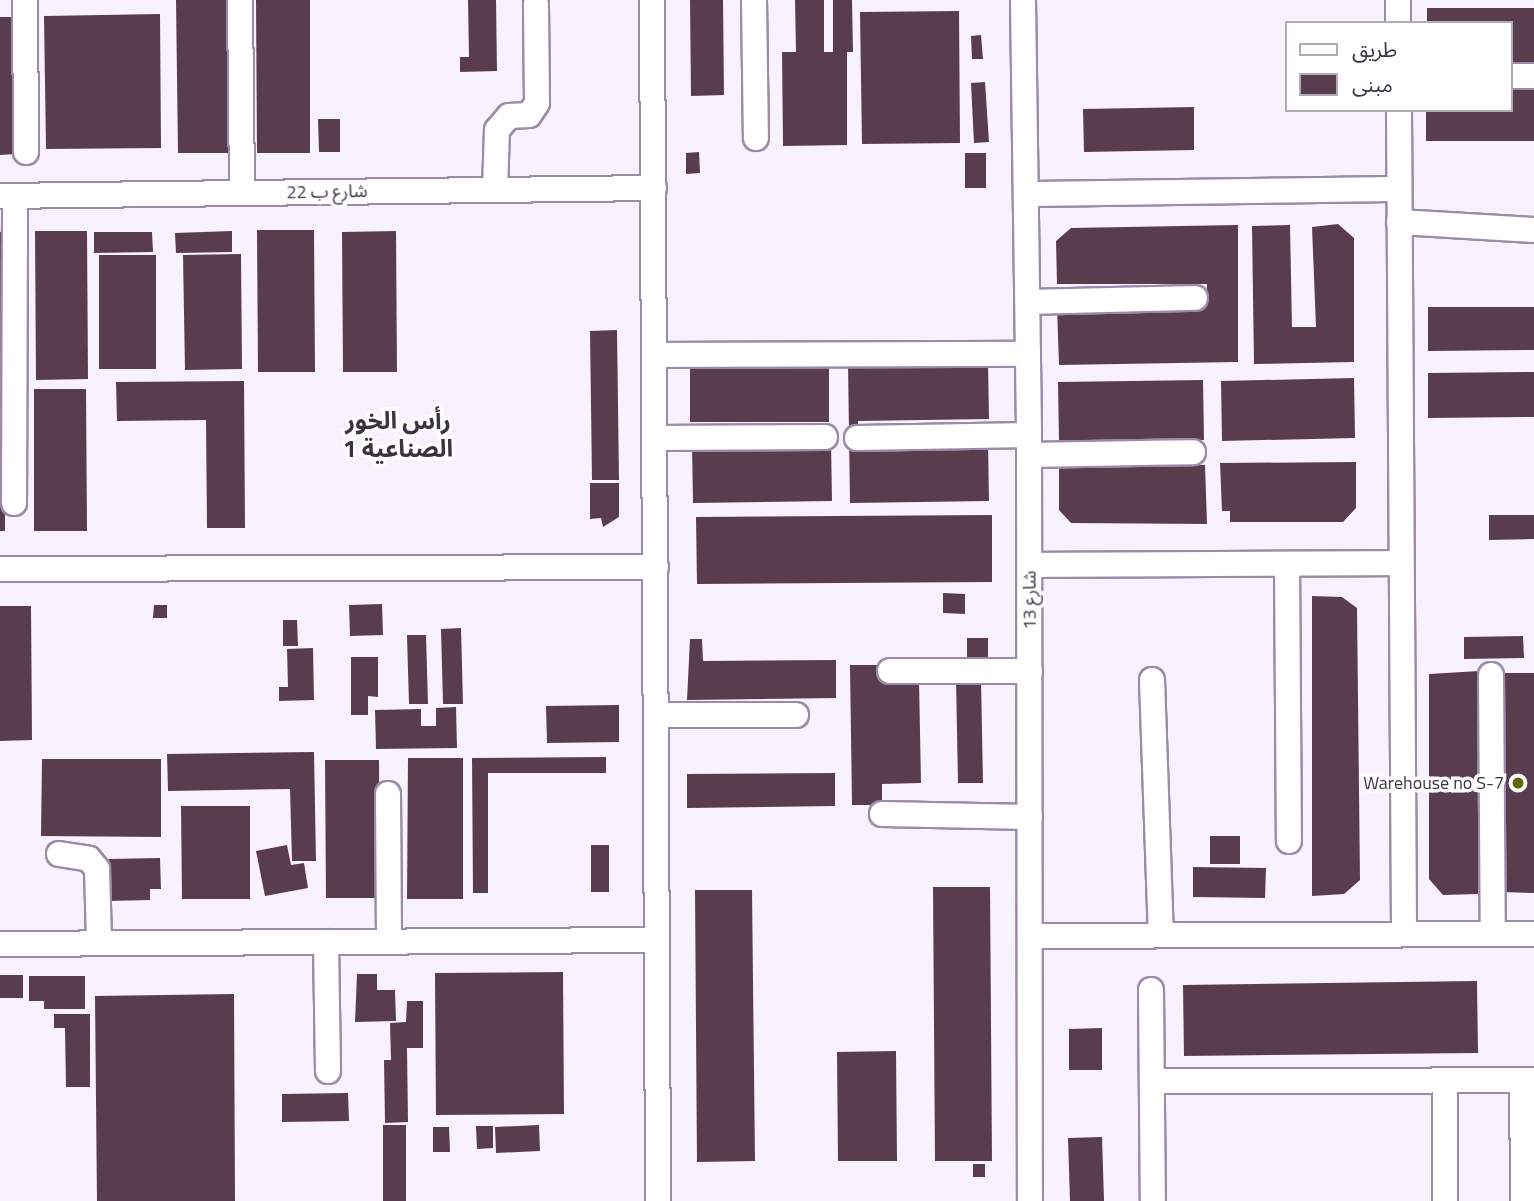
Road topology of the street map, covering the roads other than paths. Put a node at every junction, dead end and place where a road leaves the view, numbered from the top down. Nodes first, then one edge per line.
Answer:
1 (25, 0) edge
2 (240, 0) edge
3 (652, 0) edge
4 (754, 0) edge
5 (1023, 0) edge
6 (1398, 0) edge
7 (536, 4) dead end
8 (1398, 21) edge
9 (1513, 76) edge
10 (1534, 76) edge
11 (1399, 112) edge
12 (756, 138) dead end
13 (26, 152) dead end
14 (654, 188) junction
15 (1399, 188) junction
16 (495, 190) junction
17 (242, 193) junction
18 (1027, 194) junction
19 (8, 196) edge
20 (1399, 222) junction
21 (1534, 230) edge
22 (1195, 298) dead end
23 (1028, 302) junction
24 (1028, 354) junction
25 (655, 355) junction
26 (825, 437) dead end
27 (655, 438) junction
28 (857, 438) dead end
29 (1029, 445) junction
30 (1193, 452) dead end
31 (14, 503) dead end
32 (1401, 563) junction
33 (1287, 564) junction
34 (1030, 565) junction
35 (656, 567) junction
36 (0, 569) edge
37 (890, 671) dead end
38 (1030, 671) junction
39 (1491, 675) dead end
40 (1152, 680) dead end
41 (656, 715) junction
42 (796, 715) dead end
43 (388, 794) dead end
44 (882, 814) dead end
45 (1030, 817) junction
46 (1289, 841) dead end
47 (59, 854) dead end
48 (1404, 934) junction
49 (1493, 934) junction
50 (1534, 934) edge
51 (1161, 935) junction
52 (1030, 936) junction
53 (657, 940) junction
54 (99, 942) junction
55 (326, 942) junction
56 (389, 942) junction
57 (0, 944) edge
58 (1151, 990) dead end
59 (328, 1071) dead end
60 (1445, 1080) junction
61 (1528, 1080) edge
62 (1152, 1081) junction
63 (658, 1201) edge
64 (1030, 1201) edge
65 (1153, 1201) edge
66 (1445, 1201) edge
67 (1523, 1201) edge

1 - 13 street
2 - 17 street
3 - 14 street
4 - 12 street
5 - 18 street, شارع 13
6 - 8 street
7 - 16 street
9 - 10 street
11 - 15 street
14 - 16 street, شارع ب 22
14 - 25 street
15 - 18 street
15 - 20 street
16 - 17 street, شارع ب 22
17 - 19 street, شارع ب 22
18 - 23 street, شارع 13
19 - 31 street
20 - 21 street
20 - 32 street
22 - 23 street
23 - 24 street, شارع 13
24 - 25 street
24 - 29 street, شارع 13
25 - 27 street
26 - 27 street
27 - 35 street
28 - 29 street
29 - 30 street
29 - 34 street, شارع 13
32 - 33 street
32 - 48 street
33 - 34 street
33 - 46 street
34 - 38 street, شارع 13
35 - 36 street
35 - 41 street
37 - 38 street
38 - 45 street, شارع 13
39 - 49 street
40 - 51 street
41 - 42 street
41 - 53 street
43 - 56 street
44 - 45 street
45 - 52 street, شارع 13
47 - 54 street
48 - 49 street
48 - 51 street
49 - 50 street
51 - 52 street
52 - 64 street, شارع 13
53 - 56 street
53 - 63 street
54 - 55 street
54 - 57 street
55 - 56 street
55 - 59 street
58 - 62 street
60 - 61 street
60 - 62 street
60 - 66 street
61 - 67 street
62 - 65 street

